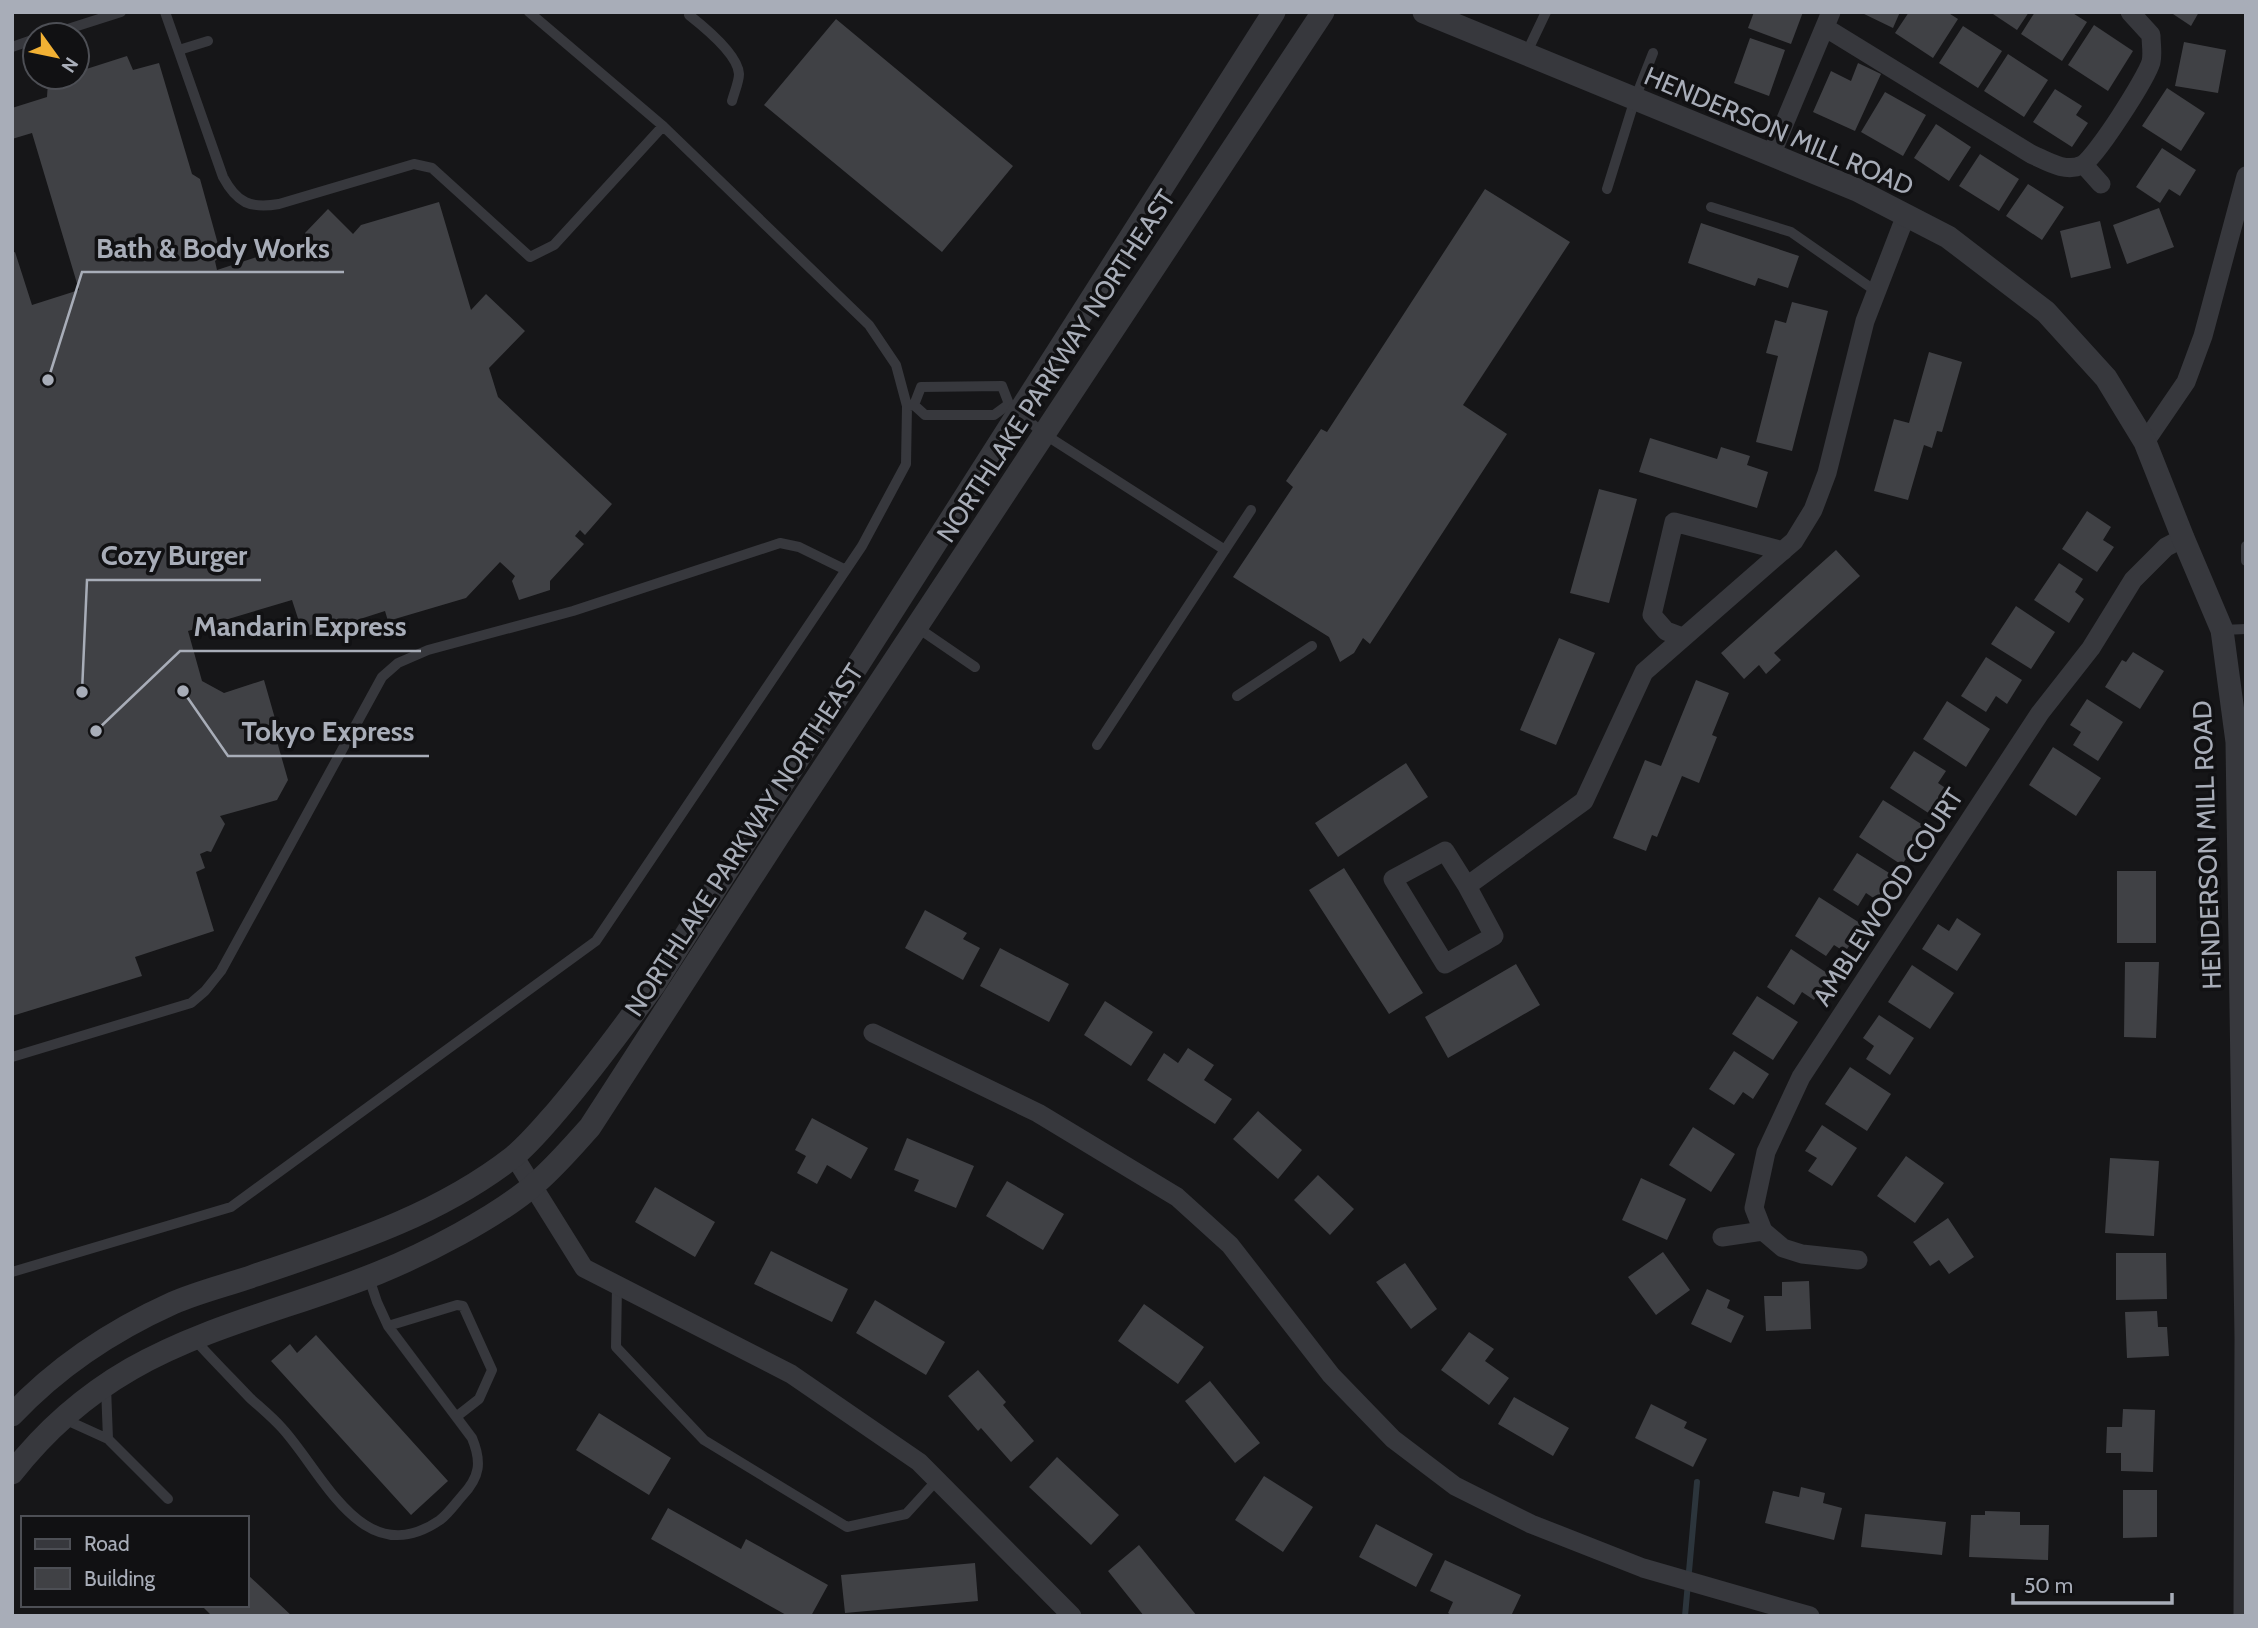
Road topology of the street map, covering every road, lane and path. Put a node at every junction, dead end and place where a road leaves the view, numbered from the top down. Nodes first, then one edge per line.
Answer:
1 (121, 12) edge
2 (165, 12) edge
3 (529, 12) edge
4 (1274, 12) edge
5 (1322, 12) edge
6 (1424, 12) edge
7 (1546, 12) edge
8 (2130, 12) edge
9 (689, 15) dead end
10 (1829, 20) edge
11 (91, 22) edge
12 (208, 41) dead end
13 (179, 50) junction
14 (1653, 53) dead end
15 (1526, 55) junction
16 (1635, 99) junction
17 (732, 101) dead end
18 (663, 126) junction
19 (1771, 155) junction
20 (2084, 165) junction
21 (2246, 176) edge
22 (2101, 184) dead end
23 (1607, 188) dead end
24 (1711, 208) dead end
25 (1906, 215) junction
26 (1877, 292) junction
27 (911, 406) junction
28 (1014, 408) junction
29 (1044, 434) junction
30 (2145, 442) junction
31 (1251, 510) dead end
32 (2183, 538) junction
33 (2246, 546) edge
34 (1225, 550) junction
35 (1783, 551) junction
36 (2246, 561) edge
37 (846, 570) junction
38 (918, 628) junction
39 (2246, 629) edge
40 (2222, 630) junction
41 (1682, 637) junction
42 (1312, 646) dead end
43 (975, 667) dead end
44 (1237, 696) dead end
45 (1097, 745) dead end
46 (1467, 886) junction
47 (873, 1033) dead end
48 (12, 1057) edge
49 (514, 1156) junction
50 (2245, 1168) edge
51 (533, 1187) junction
52 (1763, 1231) junction
53 (1722, 1237) dead end
54 (1858, 1260) dead end
55 (12, 1272) edge
56 (369, 1276) junction
57 (617, 1285) junction
58 (388, 1326) junction
59 (2246, 1338) edge
60 (194, 1340) junction
61 (106, 1386) junction
62 (12, 1415) edge
63 (456, 1417) junction
64 (64, 1419) junction
65 (108, 1439) junction
66 (12, 1473) edge
67 (937, 1480) junction
68 (167, 1499) dead end
69 (1072, 1616) edge
70 (1810, 1616) edge
71 (2245, 1616) edge

1 - 11 lane
2 - 13 lane
3 - 18 lane
4 - 28 street, NORTHLAKE PARKWAY NORTHEAST
5 - 29 street, NORTHLAKE PARKWAY NORTHEAST
6 - 15 street, HENDERSON MILL ROAD
7 - 15 lane
8 - 20 street
9 - 17 lane
10 - 19 street
10 - 20 street
12 - 13 lane
13 - 18 lane
14 - 16 lane
15 - 16 street, HENDERSON MILL ROAD
16 - 19 street, HENDERSON MILL ROAD
16 - 23 lane
18 - 27 lane
19 - 25 street, HENDERSON MILL ROAD
20 - 22 street
21 - 30 street
24 - 26 lane
25 - 26 street
25 - 30 street, HENDERSON MILL ROAD
26 - 35 street
27 - 28 lane
27 - 28 lane
27 - 37 lane
28 - 29 lane
28 - 49 street, NORTHLAKE PARKWAY NORTHEAST
29 - 34 lane
29 - 38 street, NORTHLAKE PARKWAY NORTHEAST
30 - 32 street, HENDERSON MILL ROAD
31 - 34 lane
32 - 40 street, HENDERSON MILL ROAD
32 - 52 street, AMBLEWOOD COURT
33 - 36 lane
34 - 45 lane
35 - 41 street
35 - 41 street
37 - 48 lane
37 - 55 lane
38 - 43 lane
38 - 51 street, NORTHLAKE PARKWAY NORTHEAST
39 - 40 lane
40 - 50 street, HENDERSON MILL ROAD
41 - 46 street
42 - 44 lane
46 - 46 street
47 - 70 street
49 - 51 street
49 - 62 street, NORTHLAKE PARKWAY NORTHEAST
50 - 59 street, HENDERSON MILL ROAD
51 - 56 street, NORTHLAKE PARKWAY NORTHEAST
51 - 57 street
52 - 53 street
52 - 54 street
56 - 58 lane
56 - 60 street, NORTHLAKE PARKWAY NORTHEAST
57 - 67 street
57 - 67 lane
58 - 63 lane
58 - 63 lane
59 - 71 street, HENDERSON MILL ROAD
60 - 61 street, NORTHLAKE PARKWAY NORTHEAST
60 - 63 lane
61 - 64 street, NORTHLAKE PARKWAY NORTHEAST
61 - 65 lane
64 - 65 lane
64 - 66 street, NORTHLAKE PARKWAY NORTHEAST
65 - 68 lane
67 - 69 street

